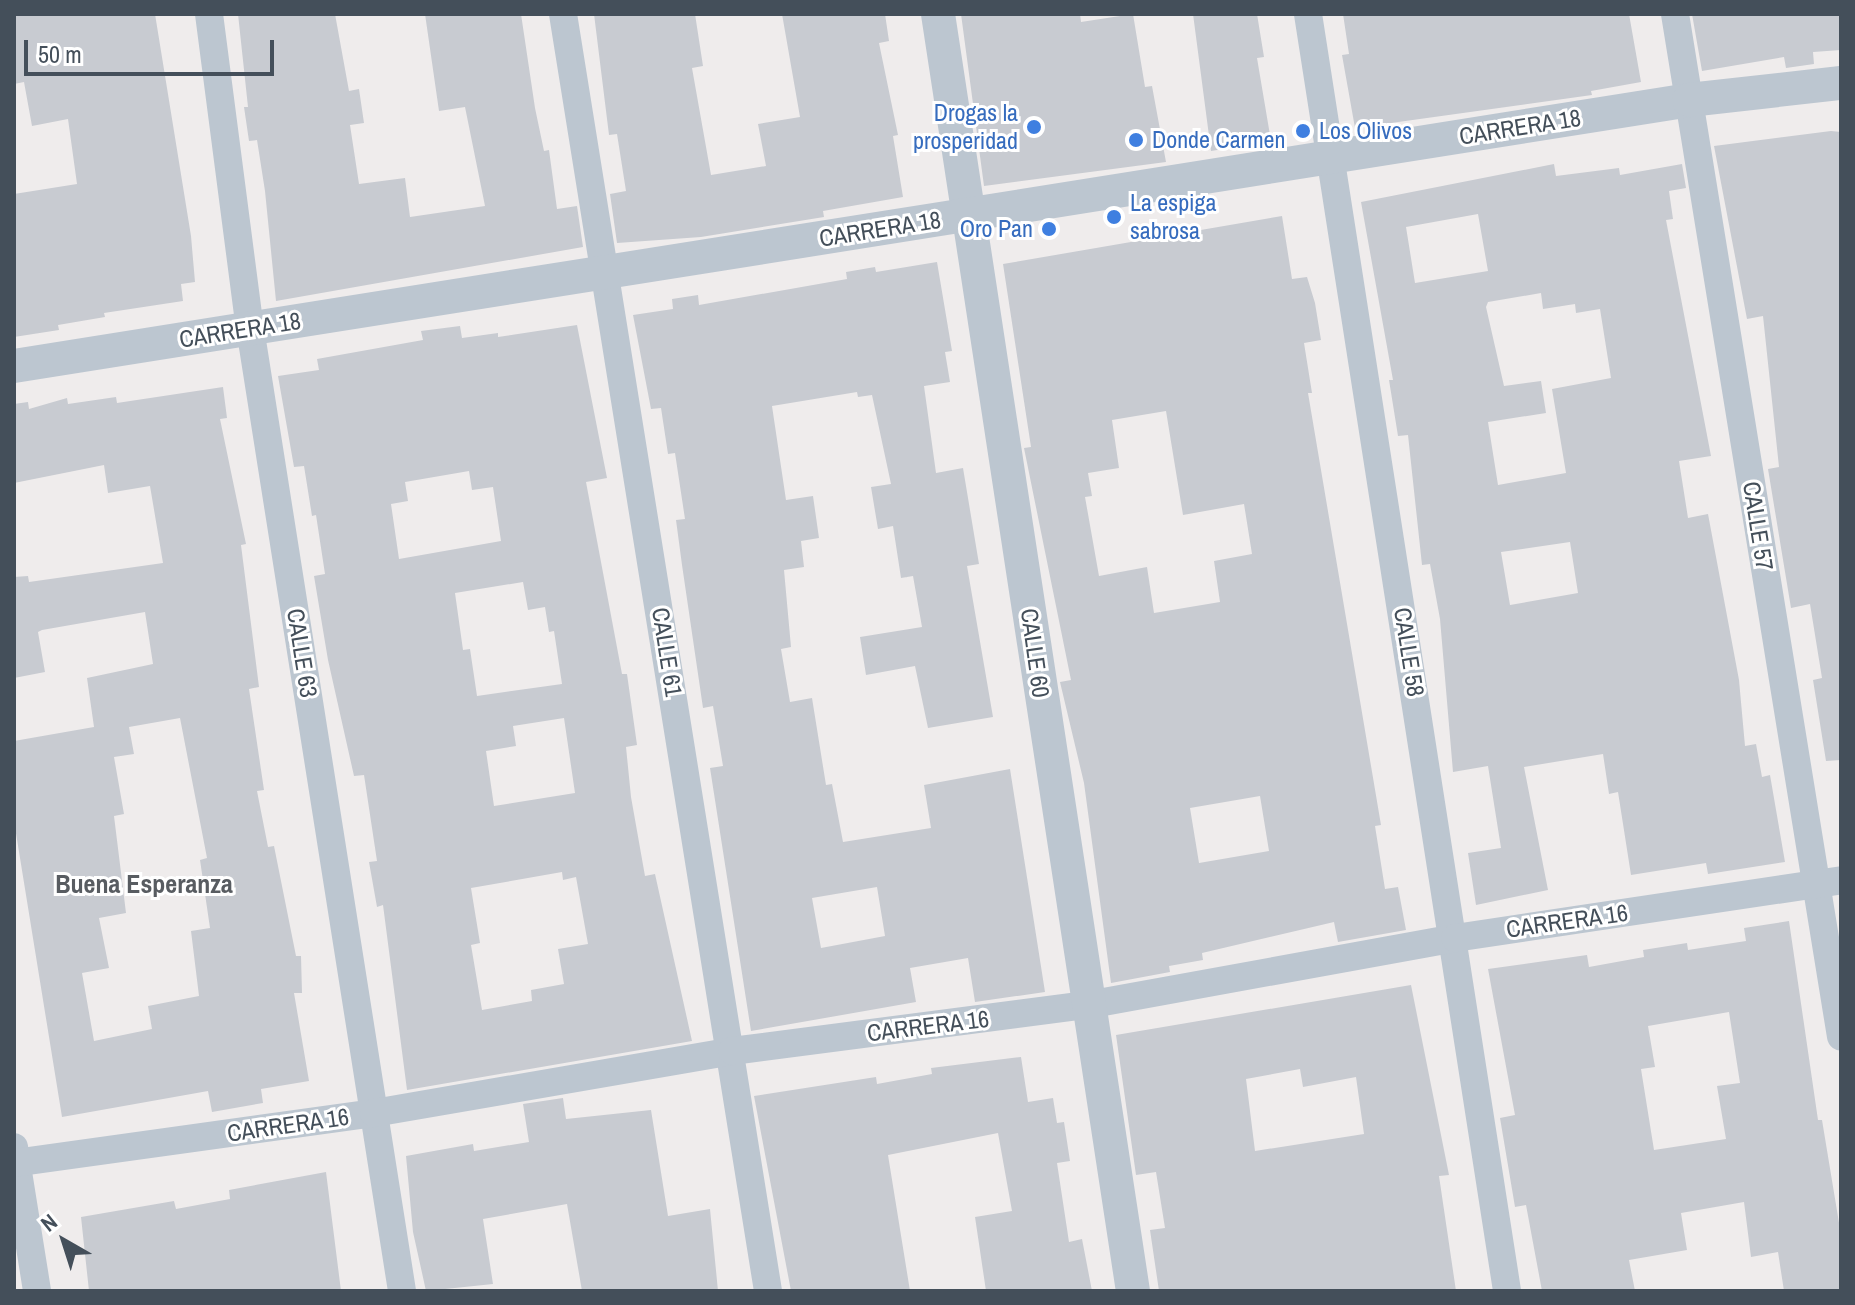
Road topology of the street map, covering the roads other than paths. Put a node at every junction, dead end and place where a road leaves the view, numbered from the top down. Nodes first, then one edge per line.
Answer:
1 (209, 14) edge
2 (563, 14) edge
3 (938, 14) edge
4 (1308, 14) edge
5 (1675, 14) edge
6 (1841, 83) edge
7 (1689, 100) junction
8 (1331, 157) junction
9 (972, 214) junction
10 (605, 272) junction
11 (250, 328) junction
12 (14, 366) edge
13 (1829, 882) edge
14 (1455, 938) junction
15 (1087, 1005) junction
16 (1841, 1037) edge
17 (732, 1051) junction
18 (374, 1113) junction
19 (15, 1157) edge
20 (37, 1291) edge
21 (402, 1291) edge
22 (768, 1291) edge
23 (1133, 1291) edge
24 (1507, 1291) edge

1 - 11 street, CALLE 63
2 - 10 street, CALLE 61
3 - 9 street, CALLE 60
4 - 8 street, CALLE 58
5 - 7 street, CALLE 57
6 - 7 street, CARRERA 18
7 - 8 street, CARRERA 18
7 - 13 street, CALLE 57
8 - 9 street, CARRERA 18
8 - 14 street, CALLE 58
9 - 10 street, CARRERA 18
9 - 15 street, CALLE 60
10 - 11 street, CARRERA 18
10 - 17 street, CALLE 61
11 - 12 street, CARRERA 18
11 - 18 street, CALLE 63
13 - 14 street, CARRERA 16
13 - 16 street, CALLE 57
14 - 15 street, CARRERA 16
14 - 24 street, CALLE 58
15 - 17 street, CARRERA 16
15 - 23 street, CALLE 60
17 - 18 street, CARRERA 16
17 - 22 street, CALLE 61
18 - 19 street, CARRERA 16
18 - 21 street, CALLE 63
19 - 20 street

